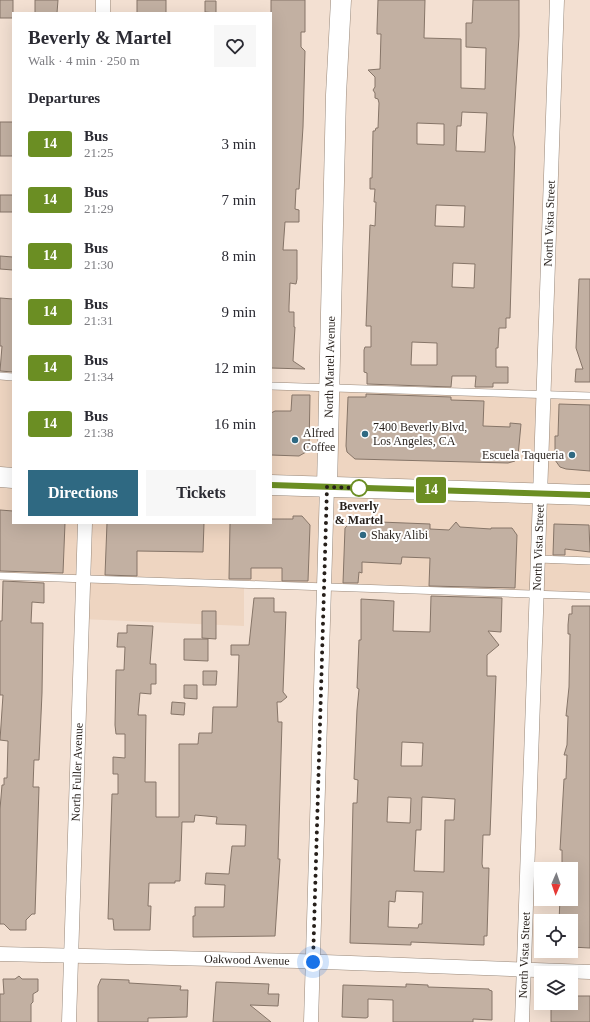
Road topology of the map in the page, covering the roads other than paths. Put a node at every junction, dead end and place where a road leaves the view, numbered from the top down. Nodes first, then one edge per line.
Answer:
1 (103, 0) edge
2 (341, 0) edge
3 (557, 0) edge
4 (102, 12) edge
5 (0, 376) edge
6 (12, 377) edge
7 (272, 386) edge
8 (329, 388) junction
9 (544, 395) junction
10 (590, 396) edge
11 (0, 477) edge
12 (12, 478) edge
13 (272, 485) edge
14 (327, 487) junction
15 (540, 493) junction
16 (590, 495) edge
17 (85, 524) edge
18 (538, 559) junction
19 (590, 561) edge
20 (0, 576) edge
21 (83, 579) junction
22 (324, 586) junction
23 (538, 594) junction
24 (590, 596) edge
25 (0, 954) edge
26 (71, 956) junction
27 (313, 962) junction
28 (524, 970) junction
29 (590, 972) edge
30 (69, 1022) edge
31 (311, 1022) edge
32 (522, 1022) edge

1 - 4 street
2 - 8 street, North Martel Avenue
3 - 9 street, North Vista Street
5 - 6 lane
7 - 8 lane
8 - 9 lane
8 - 14 street, North Martel Avenue
9 - 10 lane
9 - 15 street, North Vista Street
11 - 12 street
13 - 14 street
14 - 15 street
14 - 22 street, North Martel Avenue
15 - 16 street
15 - 18 street, North Vista Street
17 - 21 street, North Fuller Avenue
18 - 19 lane
18 - 23 street, North Vista Street
20 - 21 lane
21 - 22 lane
21 - 26 street, North Fuller Avenue
22 - 23 lane
22 - 27 street, North Martel Avenue
23 - 24 lane
23 - 28 street, North Vista Street
25 - 26 street, Oakwood Avenue
26 - 27 street, Oakwood Avenue
26 - 30 street, North Fuller Avenue
27 - 28 street, Oakwood Avenue
27 - 31 street, North Martel Avenue
28 - 29 street, Oakwood Avenue
28 - 32 street, North Vista Street

